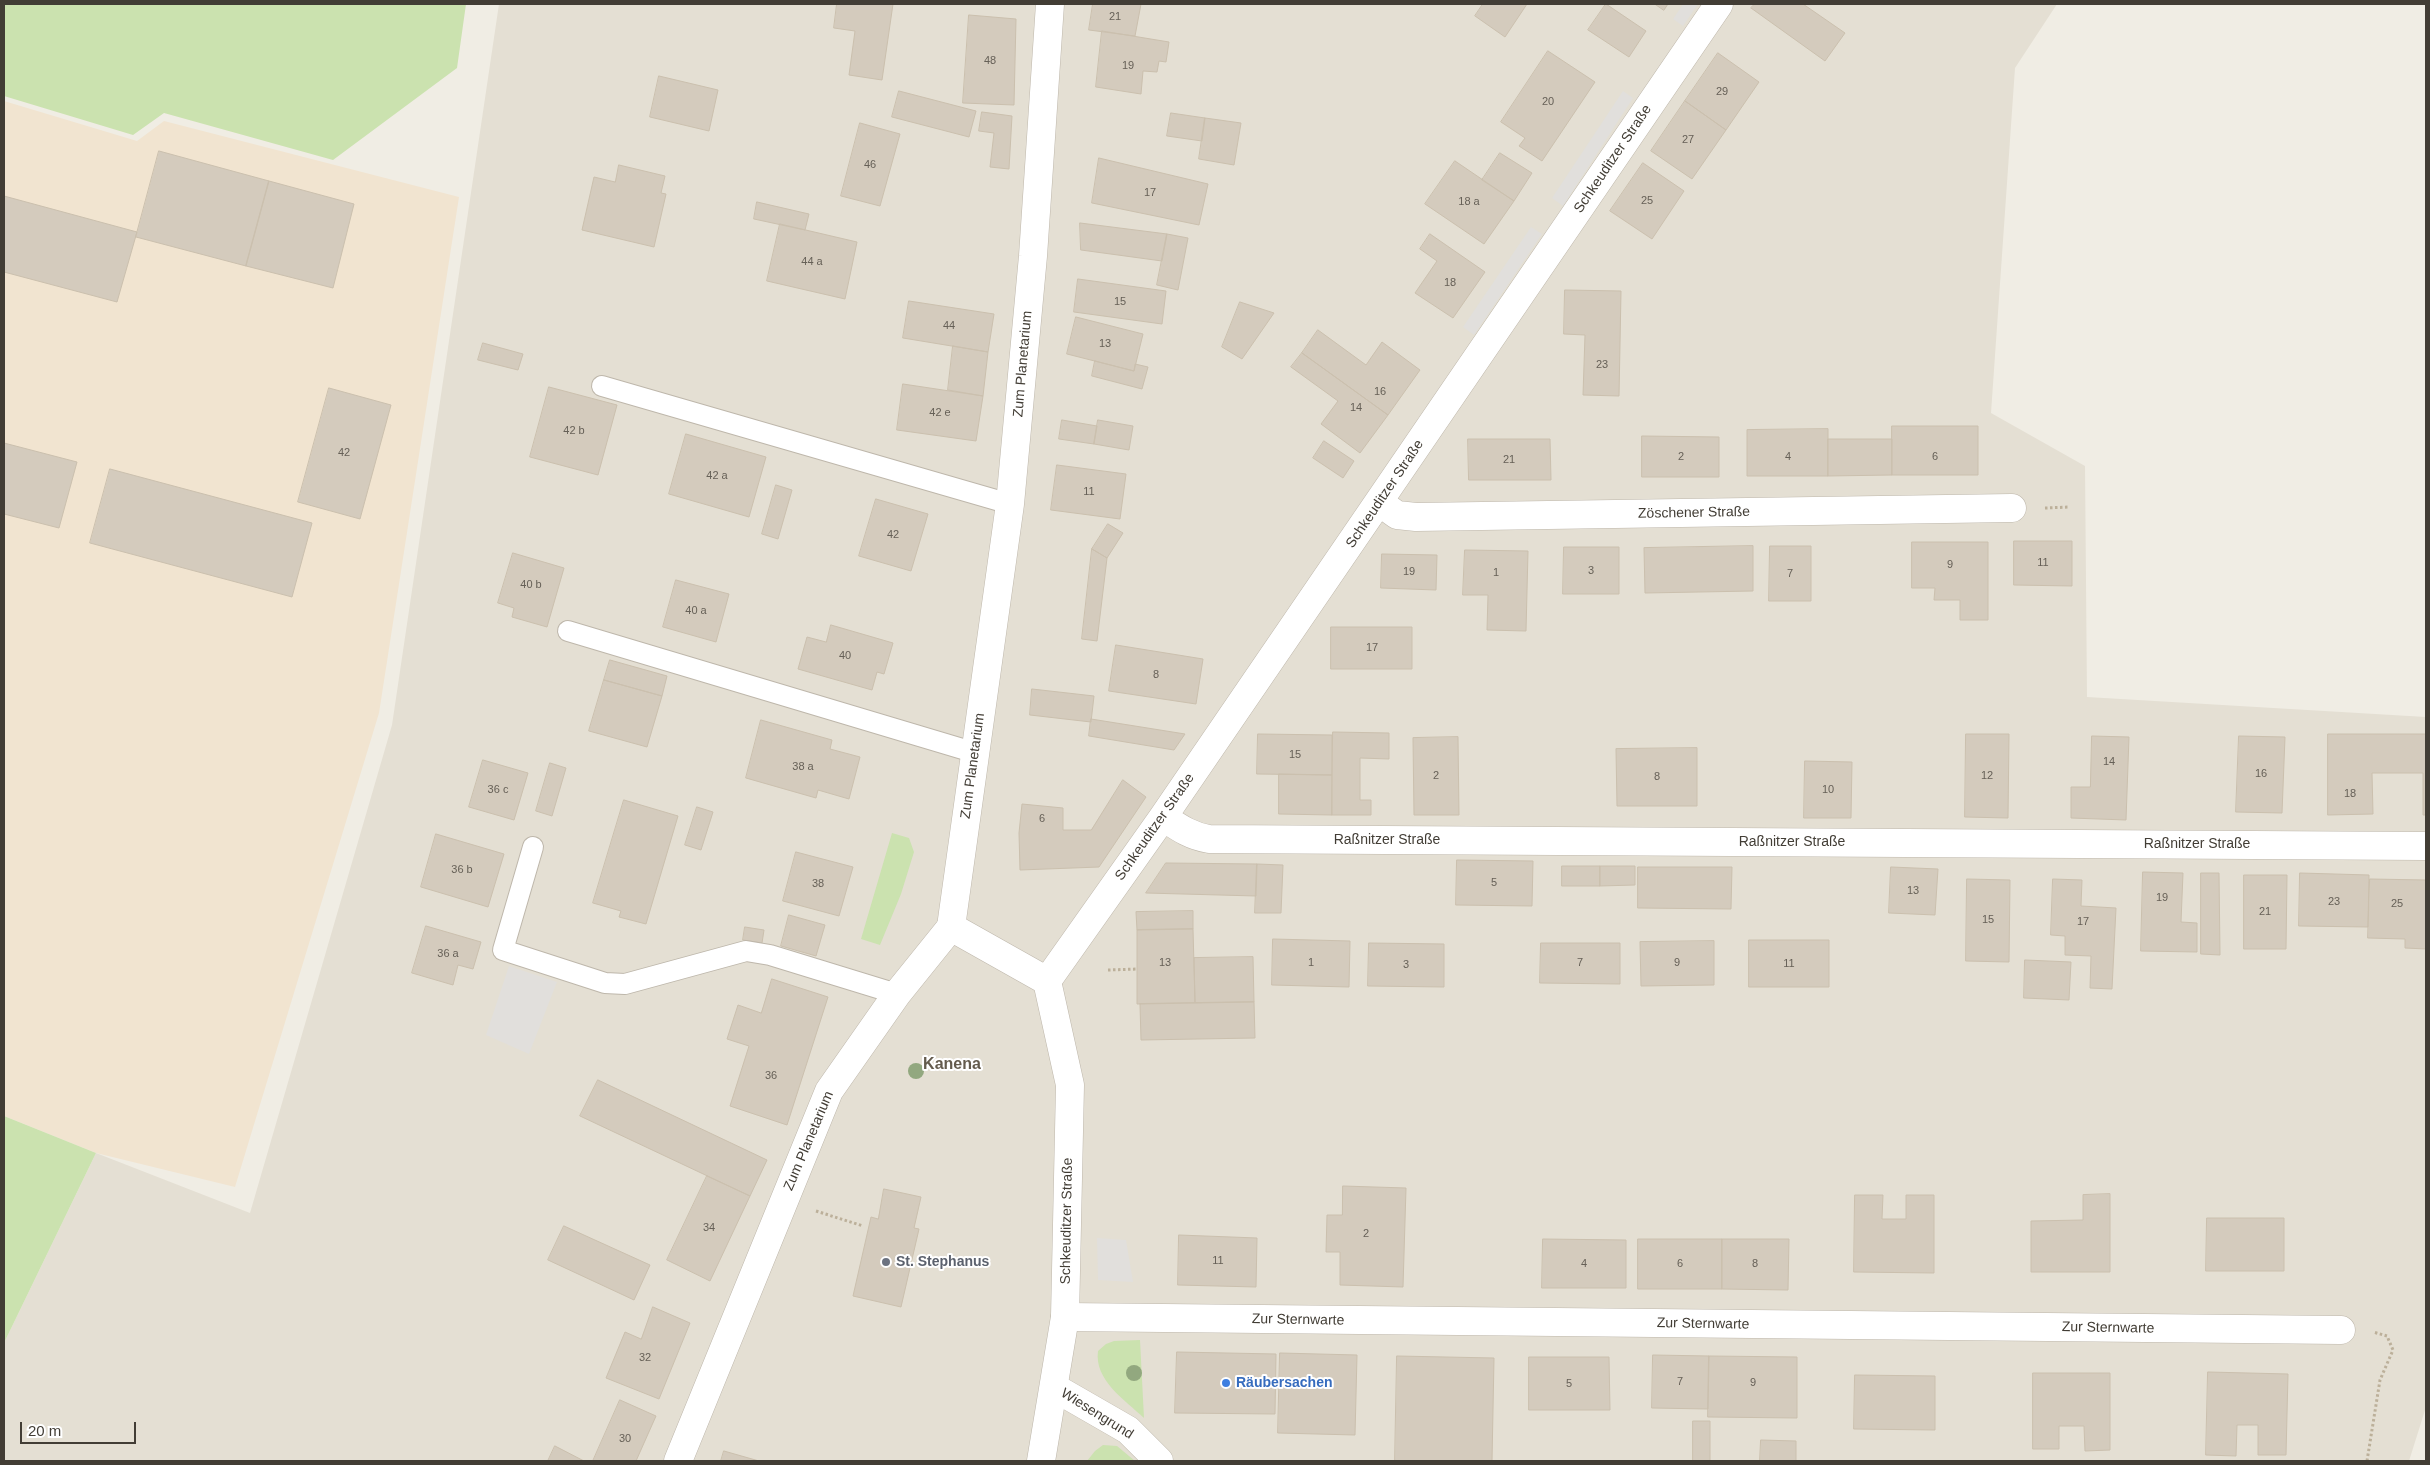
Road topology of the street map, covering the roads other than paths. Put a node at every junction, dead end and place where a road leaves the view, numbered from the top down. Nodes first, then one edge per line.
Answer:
1 (1050, 4) edge
2 (1719, 4) edge
3 (602, 386) dead end
4 (1379, 502) junction
5 (1010, 504) junction
6 (2012, 508) dead end
7 (568, 631) dead end
8 (976, 753) junction
9 (1163, 817) junction
10 (2426, 846) edge
11 (533, 847) dead end
12 (951, 927) junction
13 (1047, 981) junction
14 (897, 994) junction
15 (1065, 1317) junction
16 (2340, 1330) dead end
17 (1055, 1388) junction
18 (678, 1461) edge
19 (1041, 1461) edge
20 (1160, 1461) edge

1 - 5 street, Zum Planetarium
2 - 4 street, Schkeuditzer Straße
3 - 5 lane
4 - 6 street, Zöschener Straße
4 - 9 street, Schkeuditzer Straße
5 - 8 street, Zum Planetarium
7 - 8 lane
8 - 12 street, Zum Planetarium
9 - 10 street, Raßnitzer Straße
9 - 13 street, Schkeuditzer Straße
11 - 14 lane
12 - 13 street
12 - 14 street, Zum Planetarium
13 - 15 street, Schkeuditzer Straße
14 - 18 street, Zum Planetarium
15 - 16 street, Zur Sternwarte
15 - 17 street, Schkeuditzer Straße
17 - 19 street, Schkeuditzer Straße
17 - 20 street, Wiesengrund

